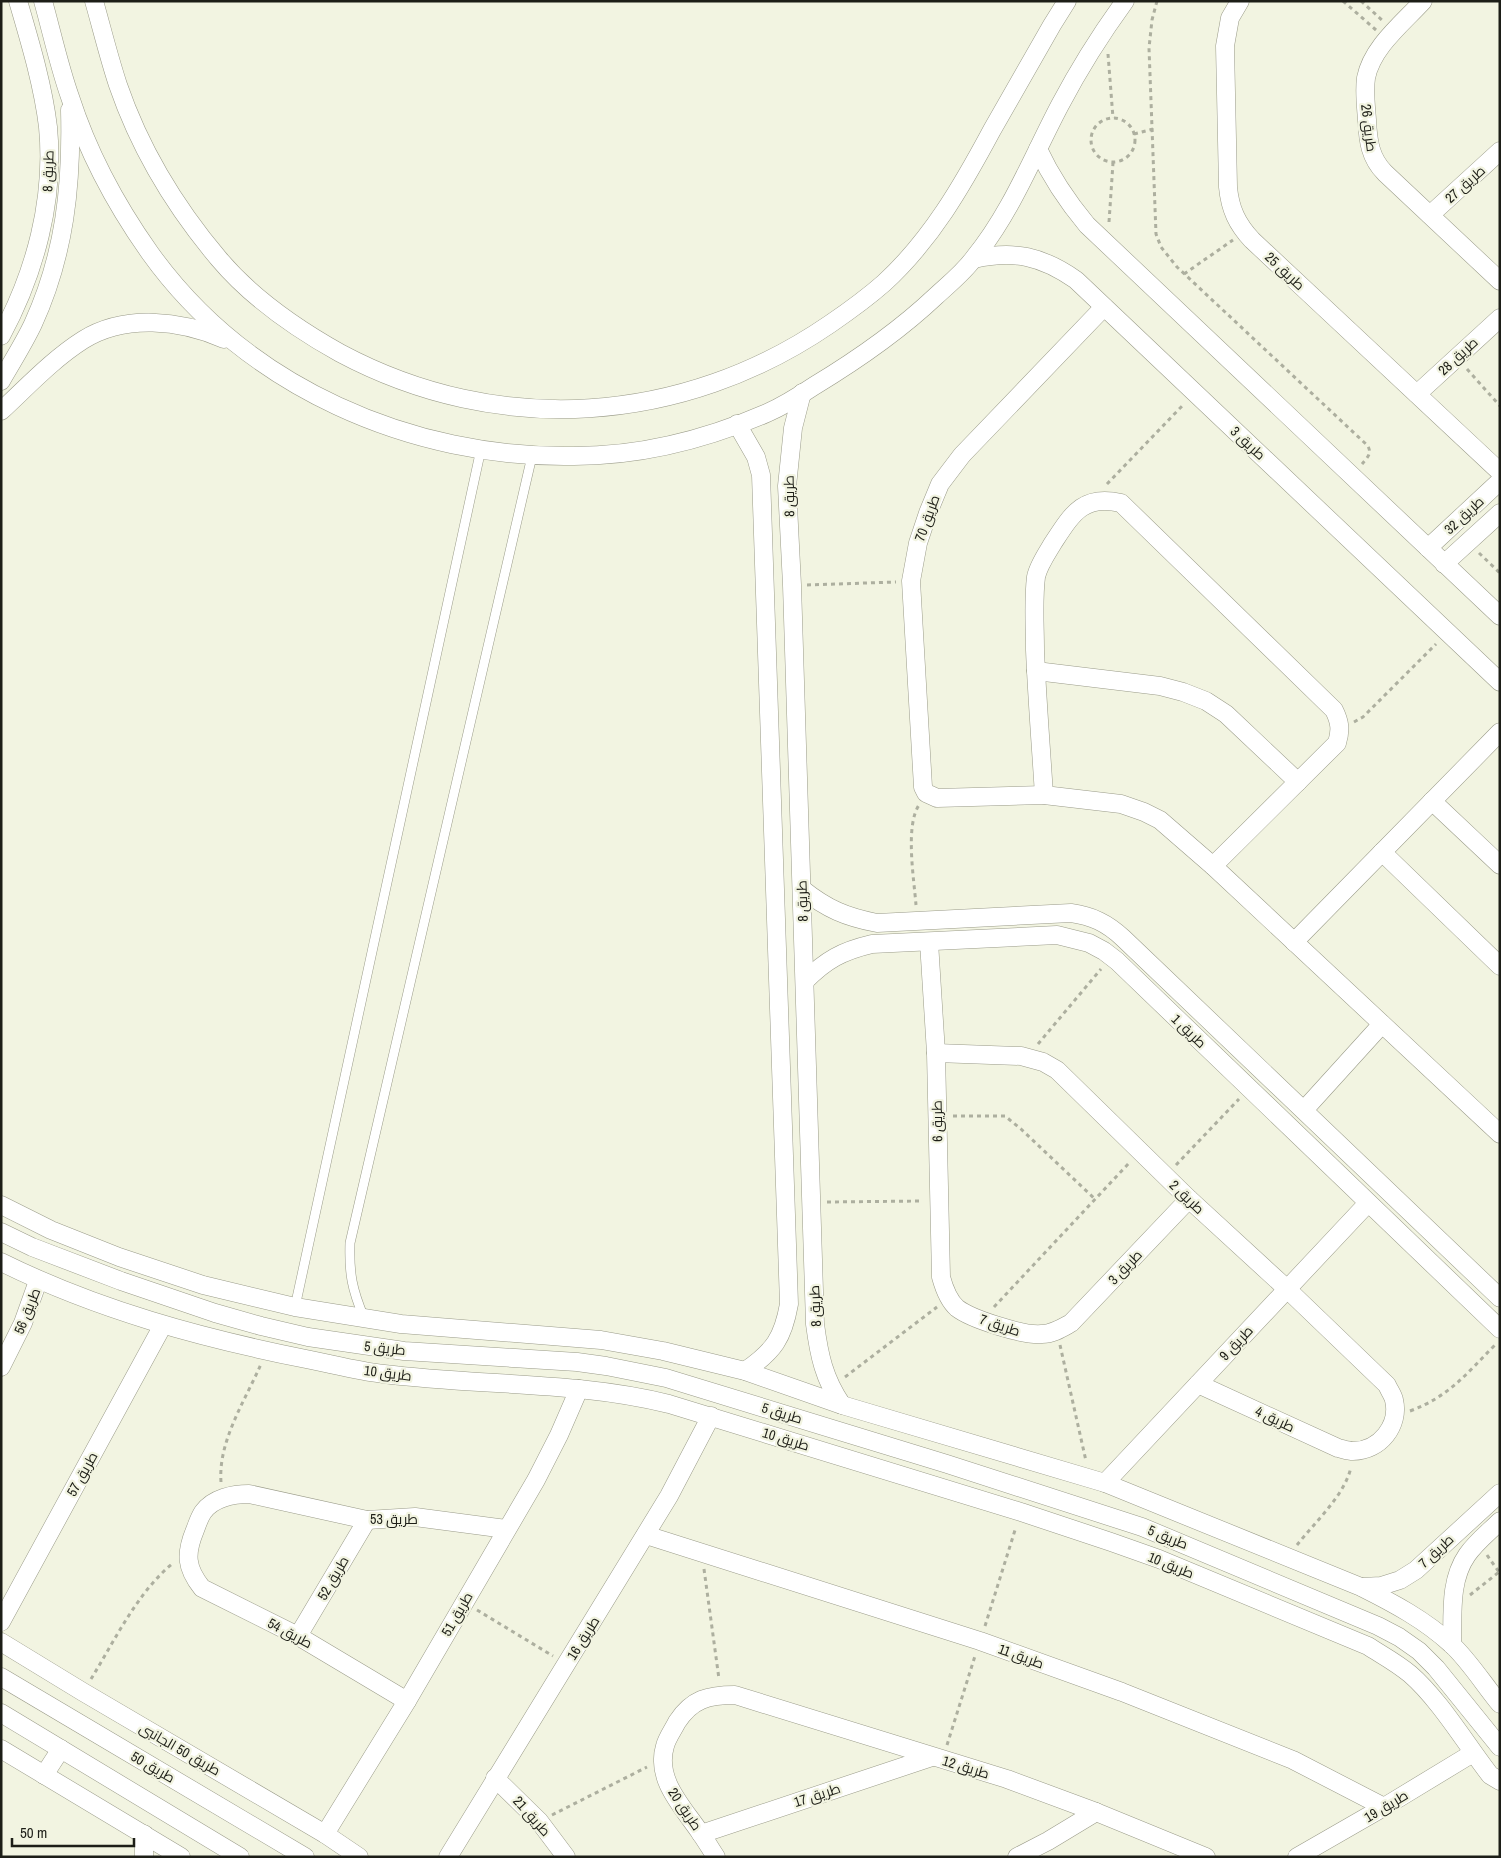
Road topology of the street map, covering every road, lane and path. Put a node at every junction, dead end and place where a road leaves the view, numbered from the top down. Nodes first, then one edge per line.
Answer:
1 (18, 1) edge
2 (43, 1) edge
3 (94, 1) edge
4 (1067, 1) edge
5 (1125, 1) edge
6 (1157, 1) edge
7 (1240, 1) edge
8 (1343, 1) edge
9 (1361, 1) edge
10 (1423, 1) edge
11 (1106, 28) junction
12 (1391, 36) junction
13 (70, 97) junction
14 (1113, 118) junction
15 (1153, 129) junction
16 (1134, 134) junction
17 (1038, 149) junction
18 (1500, 151) edge
19 (1112, 163) junction
20 (1430, 216) junction
21 (1244, 232) junction
22 (1107, 243) junction
23 (974, 259) junction
24 (1184, 274) junction
25 (1500, 281) edge
26 (1104, 307) junction
27 (1500, 318) edge
28 (1, 336) edge
29 (235, 343) junction
30 (1456, 358) junction
31 (1, 381) edge
32 (1195, 393) junction
33 (802, 394) junction
34 (1417, 394) junction
35 (1500, 406) edge
36 (1, 411) edge
37 (737, 424) junction
38 (481, 449) junction
39 (532, 456) junction
40 (1500, 472) edge
41 (1352, 476) junction
42 (1500, 481) edge
43 (1094, 501) junction
44 (1500, 514) edge
45 (1468, 542) junction
46 (1428, 548) junction
47 (1444, 564) junction
48 (1500, 573) edge
49 (911, 581) junction
50 (792, 585) junction
51 (1500, 616) edge
52 (1448, 632) junction
53 (1036, 671) junction
54 (1500, 682) edge
55 (1340, 728) junction
56 (1500, 732) edge
57 (1298, 782) junction
58 (926, 793) junction
59 (1044, 795) junction
60 (1432, 801) junction
61 (1382, 852) junction
62 (1500, 865) edge
63 (1213, 866) junction
64 (802, 889) junction
65 (916, 920) junction
66 (929, 942) junction
67 (1294, 942) junction
68 (1112, 957) junction
69 (1500, 966) edge
70 (805, 981) junction
71 (1382, 1024) junction
72 (936, 1054) junction
73 (1027, 1057) junction
74 (1249, 1089) junction
75 (1304, 1110) junction
76 (937, 1116) junction
77 (1500, 1134) edge
78 (1140, 1151) junction
79 (1165, 1176) junction
80 (1095, 1199) junction
81 (1189, 1199) junction
82 (938, 1200) junction
83 (812, 1203) junction
84 (1368, 1203) junction
85 (1, 1205) edge
86 (1, 1232) edge
87 (1, 1262) edge
88 (38, 1281) junction
89 (1287, 1289) junction
90 (949, 1298) junction
91 (1500, 1298) edge
92 (295, 1307) junction
93 (364, 1318) junction
94 (982, 1320) junction
95 (163, 1326) junction
96 (1500, 1329) edge
97 (1057, 1331) junction
98 (582, 1339) junction
99 (1500, 1339) edge
100 (267, 1351) junction
101 (577, 1362) junction
102 (1, 1368) edge
103 (745, 1371) junction
104 (1198, 1384) junction
105 (831, 1388) junction
106 (579, 1389) junction
107 (842, 1405) junction
108 (1395, 1414) junction
109 (711, 1416) junction
110 (1353, 1452) junction
111 (1097, 1481) junction
112 (1500, 1493) edge
113 (224, 1497) junction
114 (367, 1520) junction
115 (1500, 1521) edge
116 (506, 1529) junction
117 (646, 1535) junction
118 (702, 1552) junction
119 (188, 1555) junction
120 (1287, 1557) junction
121 (1499, 1572) edge
122 (1361, 1587) junction
123 (464, 1602) junction
124 (1453, 1608) junction
125 (1, 1622) edge
126 (298, 1636) junction
127 (1, 1642) edge
128 (1452, 1645) junction
129 (566, 1665) junction
130 (1, 1677) edge
131 (83, 1692) junction
132 (720, 1695) junction
133 (407, 1701) junction
134 (1500, 1704) edge
135 (1, 1713) edge
136 (1500, 1747) edge
137 (1, 1749) edge
138 (61, 1749) junction
139 (1473, 1753) junction
140 (932, 1757) junction
141 (663, 1758) junction
142 (44, 1775) junction
143 (495, 1778) junction
144 (1500, 1781) edge
145 (1384, 1807) junction
146 (1096, 1812) junction
147 (539, 1822) junction
148 (144, 1834) junction
149 (325, 1834) junction
150 (701, 1834) junction
151 (144, 1857) edge
152 (181, 1857) edge
153 (240, 1857) edge
154 (305, 1857) edge
155 (359, 1857) edge
156 (448, 1857) edge
157 (566, 1857) edge
158 (716, 1857) edge
159 (1017, 1857) edge
160 (1206, 1857) edge
161 (1298, 1857) edge

1 - 28 street, طريق 8
2 - 13 street
3 - 4 street
5 - 11 street
6 - 15 path
7 - 21 street, طريق 25
8 - 12 path
9 - 12 path
10 - 12 street, طريق 26
11 - 14 path
11 - 17 street
12 - 20 street, طريق 26
13 - 29 street
13 - 31 street
14 - 16 path
14 - 19 path
15 - 16 path
15 - 24 path
16 - 19 path
17 - 22 street
17 - 23 street
18 - 20 street, طريق 27
19 - 22 path
20 - 25 street, طريق 26
21 - 24 path
21 - 34 street, طريق 25
22 - 41 street
23 - 26 street, طريق 3
23 - 33 street
24 - 41 path
26 - 32 street, طريق 3
26 - 49 street, طريق 70
27 - 30 street, طريق 28
29 - 36 street
29 - 38 street
30 - 34 street, طريق 28
30 - 35 path
32 - 43 path
32 - 52 street, طريق 3
33 - 37 street
33 - 50 street, طريق 8
34 - 40 street, طريق 25
37 - 39 street
37 - 103 street, طريق 8
38 - 39 street
38 - 92 lane
39 - 93 lane
41 - 46 street
42 - 46 street, طريق 32
43 - 53 street
43 - 55 street
44 - 45 street, طريق 32
45 - 47 street, طريق 32
45 - 48 path
46 - 47 street
47 - 51 street
49 - 50 path
49 - 58 street, طريق 70
50 - 64 street, طريق 8
52 - 54 street, طريق 3
52 - 55 path
53 - 57 street
53 - 59 street
55 - 57 street
56 - 60 street
57 - 63 street
58 - 59 street
58 - 65 path
59 - 63 street
60 - 61 street
60 - 62 street
61 - 67 street
61 - 69 street
63 - 67 street
64 - 65 street, طريق 1
64 - 70 street, طريق 8
65 - 75 street, طريق 1
66 - 68 street, طريق 1
66 - 70 street, طريق 1
66 - 72 street, طريق 6
67 - 71 street
68 - 73 path
68 - 74 street, طريق 1
70 - 83 street, طريق 8
71 - 75 street
71 - 77 street
72 - 73 street, طريق 2
72 - 76 street, طريق 6
73 - 78 street, طريق 2
74 - 79 path
74 - 84 street, طريق 1
75 - 91 street, طريق 1
76 - 80 path
76 - 82 street, طريق 6
78 - 79 street, طريق 2
78 - 80 path
79 - 81 street, طريق 2
80 - 94 path
81 - 89 street, طريق 2
81 - 97 street, طريق 3
82 - 83 path
82 - 90 street, طريق 6
83 - 105 street, طريق 8
84 - 89 street, طريق 9
84 - 96 street, طريق 1
85 - 92 street, طريق 5
86 - 101 street, طريق 5
87 - 88 street, طريق 10
88 - 95 street, طريق 10
88 - 102 street, طريق 56
89 - 104 street, طريق 9
89 - 108 street, طريق 2
90 - 94 street, طريق 7
90 - 105 path
92 - 93 street, طريق 5
93 - 98 street, طريق 5
94 - 97 street, طريق 7
95 - 100 street, طريق 10
95 - 125 street, طريق 57
97 - 111 path
98 - 101 street
98 - 103 street, طريق 5
99 - 108 path
100 - 106 street, طريق 10
100 - 113 path
101 - 136 street, طريق 5
103 - 107 street, طريق 5
104 - 110 street, طريق 4
104 - 111 street, طريق 9
105 - 107 street, طريق 8
106 - 109 street, طريق 10
106 - 116 street, طريق 51
107 - 111 street, طريق 5
108 - 110 street
109 - 117 street, طريق 16
109 - 139 street, طريق 10
110 - 120 path
111 - 120 street, طريق 5
112 - 122 street, طريق 7
113 - 114 street, طريق 53
113 - 119 street
114 - 116 street, طريق 53
114 - 126 street, طريق 52
115 - 124 street, طريق 7
116 - 123 street, طريق 51
117 - 118 street, طريق 11
117 - 129 street, طريق 16
118 - 132 path
118 - 145 street, طريق 11
119 - 126 street, طريق 54
119 - 131 path
120 - 122 street, طريق 5
121 - 124 path
122 - 128 street, طريق 5
123 - 129 path
123 - 133 street, طريق 51
124 - 128 street, طريق 7
126 - 133 street, طريق 54
127 - 131 street, طريق 50 الجانبى
128 - 134 street, طريق 5
129 - 143 street, طريق 16
130 - 154 street, طريق 50
131 - 149 street, طريق 50 الجانبى
132 - 140 street, طريق 12
132 - 141 street
133 - 149 street, طريق 51
135 - 138 street
137 - 142 street
138 - 142 street
138 - 153 street
139 - 144 street, طريق 10
139 - 145 street, طريق 19
140 - 146 street, طريق 12
140 - 150 street, طريق 17
141 - 147 path
141 - 150 street, طريق 20
142 - 148 street
143 - 147 street, طريق 21
143 - 156 street, طريق 16
145 - 161 street, طريق 19
146 - 159 street
146 - 160 street, طريق 12
147 - 157 street, طريق 21
148 - 151 street
148 - 152 street
149 - 155 street, طريق 50 الجانبى
150 - 158 street, طريق 20

